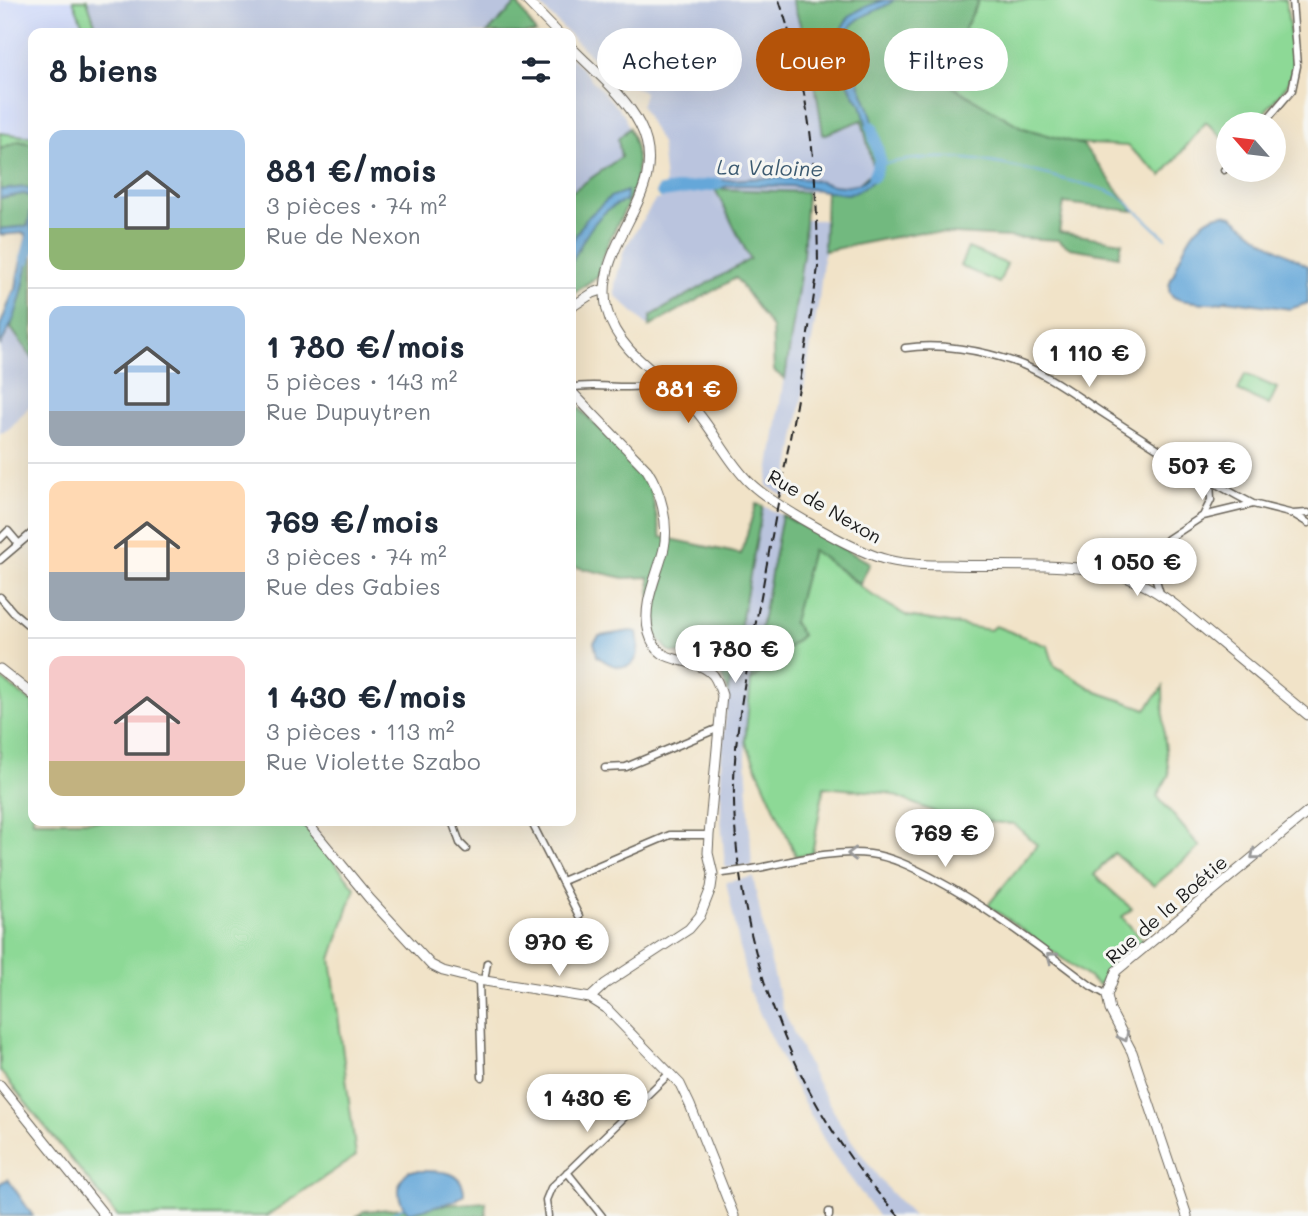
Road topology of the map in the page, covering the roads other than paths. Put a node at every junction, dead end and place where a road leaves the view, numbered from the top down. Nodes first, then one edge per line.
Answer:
1 (526, 0) edge
2 (1292, 0) edge
3 (553, 28) edge
4 (576, 53) edge
5 (1274, 112) edge
6 (604, 289) junction
7 (576, 304) edge
8 (905, 348) dead end
9 (662, 379) junction
10 (576, 387) edge
11 (576, 395) edge
12 (1210, 481) junction
13 (1253, 504) junction
14 (1308, 513) edge
15 (1293, 514) junction
16 (1203, 516) junction
17 (1308, 523) edge
18 (28, 536) edge
19 (0, 539) edge
20 (19, 544) junction
21 (1156, 552) junction
22 (0, 560) edge
23 (1153, 570) junction
24 (1120, 576) junction
25 (1142, 584) junction
26 (1160, 593) junction
27 (0, 597) edge
28 (28, 625) edge
29 (0, 669) edge
30 (28, 691) edge
31 (1308, 715) edge
32 (719, 728) junction
33 (605, 768) dead end
34 (1308, 812) edge
35 (310, 826) edge
36 (454, 826) edge
37 (534, 826) edge
38 (709, 835) junction
39 (466, 849) dead end
40 (718, 874) junction
41 (562, 881) junction
42 (579, 916) dead end
43 (487, 963) dead end
44 (482, 980) junction
45 (1107, 995) junction
46 (590, 998) junction
47 (670, 1073) junction
48 (482, 1077) dead end
49 (0, 1085) edge
50 (567, 1172) junction
51 (105, 1216) edge
52 (548, 1216) edge
53 (603, 1216) edge
54 (734, 1216) edge
55 (1188, 1216) edge

1 - 3 street
2 - 5 street
4 - 6 street, Rue de Nexon
6 - 7 street
6 - 9 street, Rue de Nexon
8 - 12 street
9 - 10 street
9 - 24 street, Rue de Nexon
11 - 32 street
12 - 13 street
12 - 16 street
13 - 15 street
13 - 16 street
14 - 15 street
15 - 17 street
16 - 21 street
18 - 20 street
19 - 20 street
20 - 22 street
21 - 23 street
21 - 24 street
23 - 25 street
23 - 26 street
24 - 25 street, Rue de Nexon
25 - 26 street, Rue de Nexon
26 - 31 street, Rue de Nexon
27 - 28 street
29 - 30 street
32 - 33 street
32 - 38 street
34 -> 45 street, Rue de la Boétie
35 - 44 street
36 - 39 street
37 - 41 street
38 - 40 street
38 - 41 street
45 -> 40 street, bridge
40 - 46 street
41 - 42 street
43 - 44 street
44 - 46 street
44 - 48 street
45 -> 55 street, Rue de la Boétie
46 - 47 street
47 - 50 street
47 - 54 street
49 - 51 street
50 - 52 street
50 - 53 street

